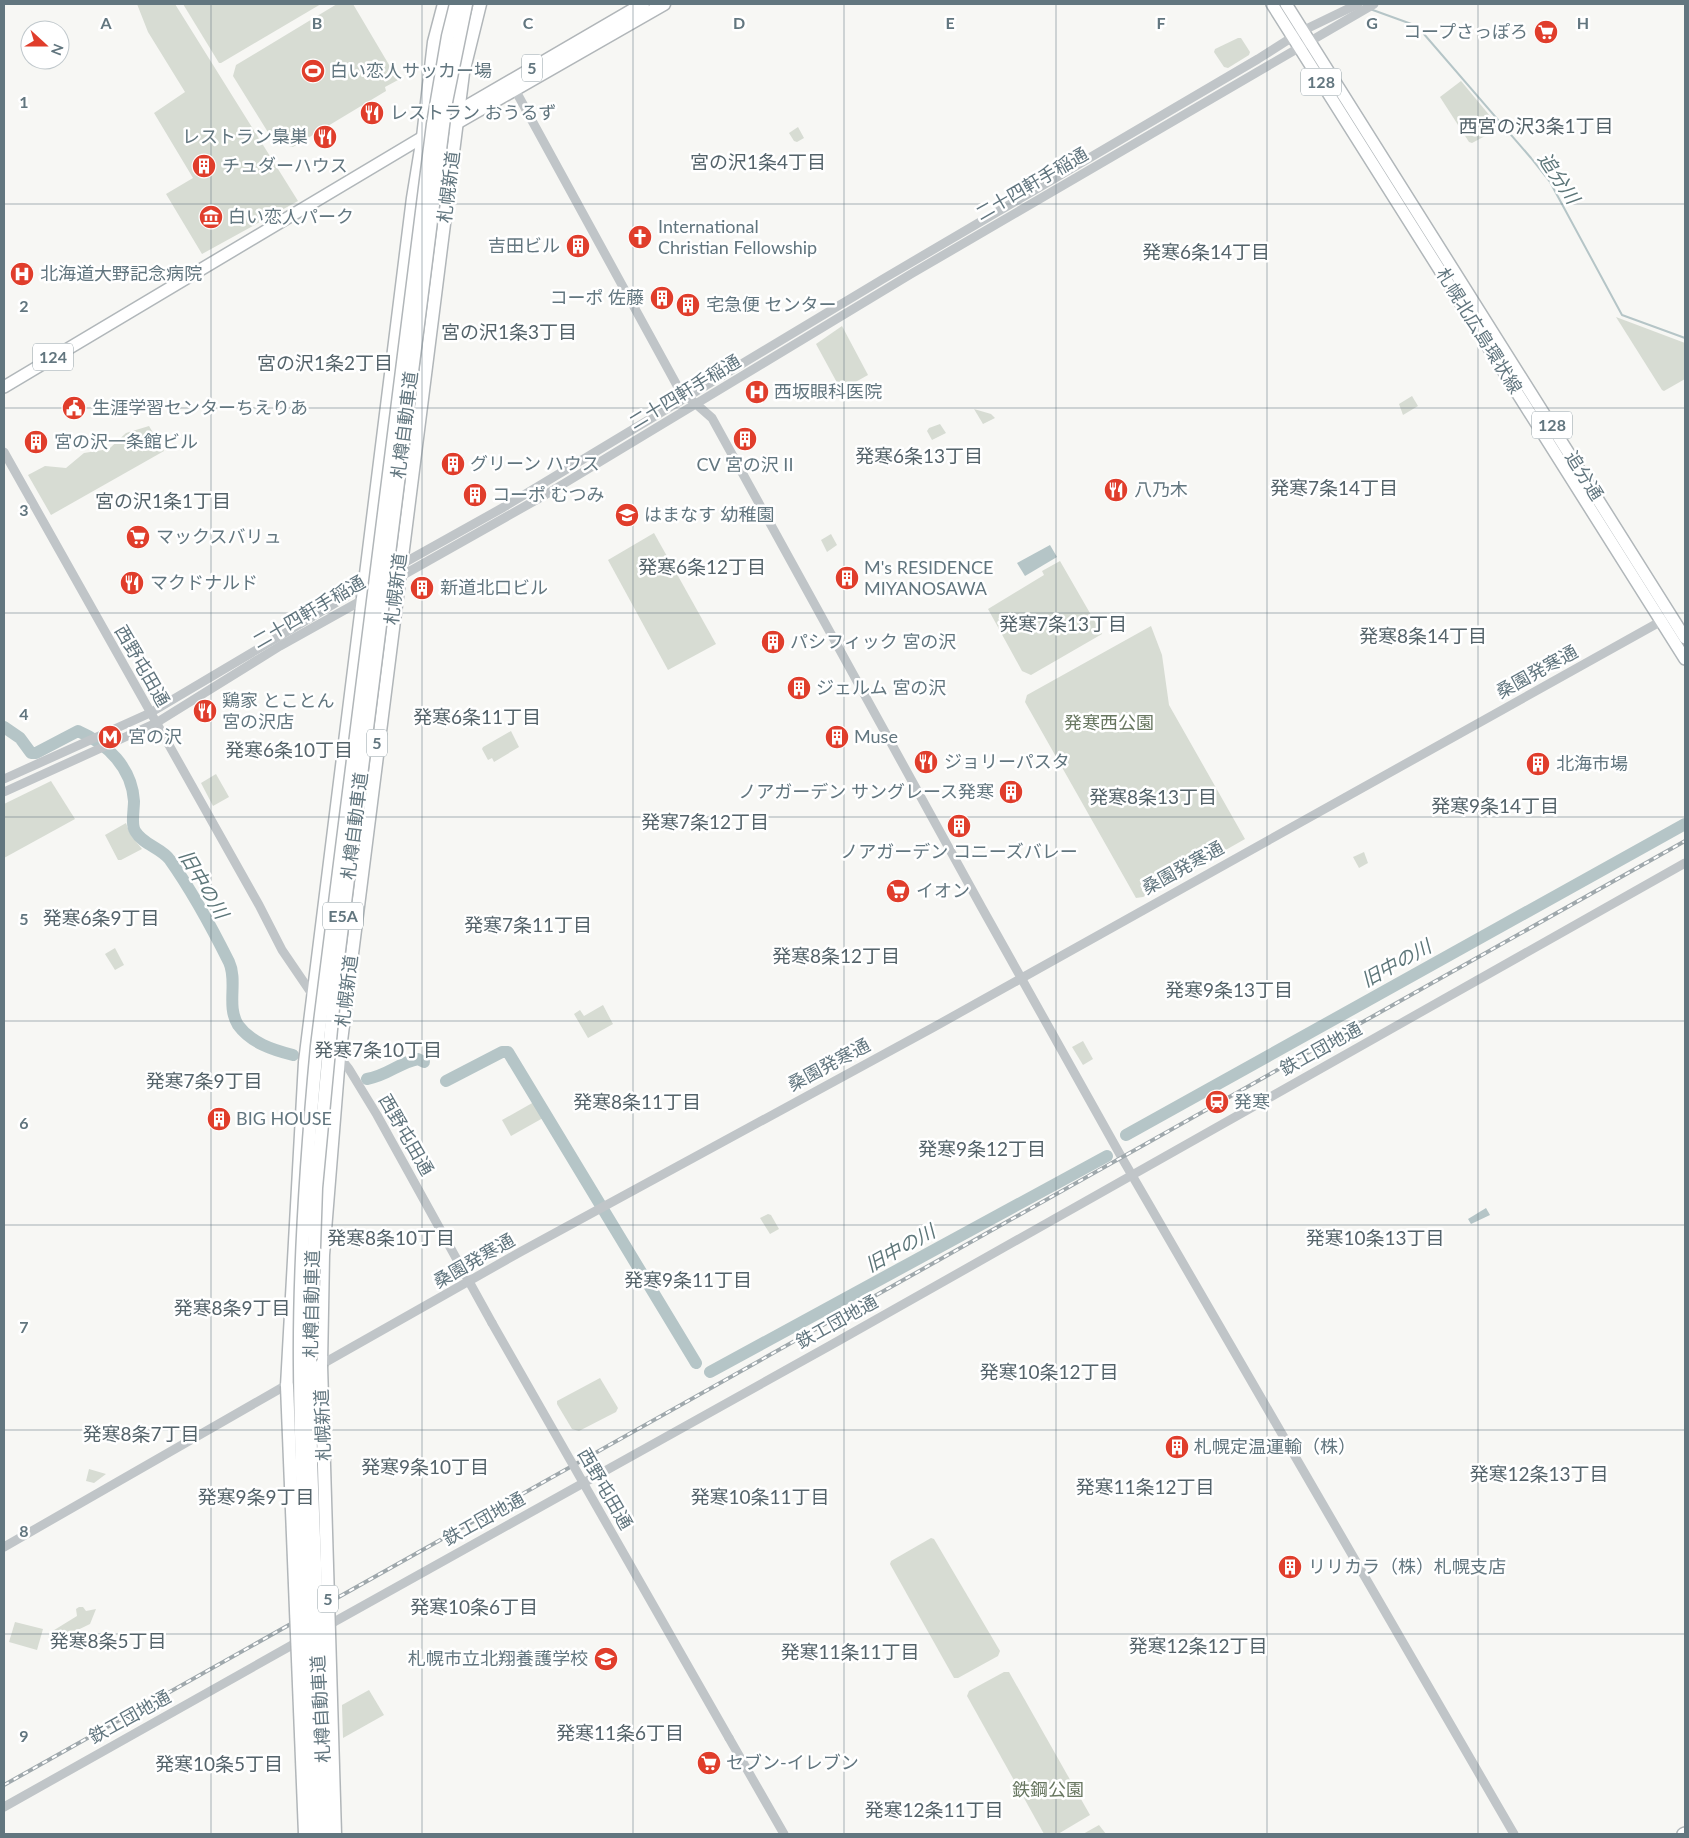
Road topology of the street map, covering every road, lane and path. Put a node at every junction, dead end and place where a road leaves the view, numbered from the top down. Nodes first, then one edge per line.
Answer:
1 (444, 4) edge
2 (456, 4) edge
3 (466, 4) edge
4 (480, 4) edge
5 (643, 4) edge
6 (664, 4) edge
7 (1272, 4) edge
8 (1286, 4) edge
9 (1374, 4) edge
10 (1357, 7) edge
11 (1297, 34) junction
12 (1304, 44) junction
13 (512, 85) junction
14 (458, 117) junction
15 (423, 136) junction
16 (1432, 235) joint
17 (4, 387) edge
18 (688, 396) junction
19 (697, 404) junction
20 (4, 452) edge
21 (400, 564) junction
22 (398, 578) junction
23 (364, 586) junction
24 (362, 601) junction
25 (1667, 618) junction
26 (1685, 638) edge
27 (1685, 659) edge
28 (150, 713) junction
29 (156, 723) junction
30 (4, 780) edge
31 (4, 792) edge
32 (1685, 863) edge
33 (1021, 976) junction
34 (313, 995) junction
35 (339, 1057) junction
36 (1131, 1174) junction
37 (470, 1283) junction
38 (321, 1365) junction
39 (287, 1386) junction
40 (4, 1547) edge
41 (4, 1807) edge
42 (305, 1834) edge
43 (316, 1834) edge
44 (326, 1834) edge
45 (335, 1834) edge
46 (784, 1834) edge
47 (1514, 1834) edge

1 - 15 highway, 札幌新道
2 - 43 highway, 札樽自動車道 / E5A, bridge
3 - 44 highway, 札樽自動車道 / E5A, bridge
4 - 14 highway, 札幌新道
5 - 13 highway, 5
6 - 13 highway, 5
7 - 11 main road, 札幌北広島環状線 / 128
8 - 11 main road, 札幌北広島環状線 / 128
9 - 10 street, 二十四軒手稲通
10 - 11 street, 二十四軒手稲通
10 - 12 street, 二十四軒手稲通
11 - 12 main road, 札幌北広島環状線 / 128
11 - 18 street, 二十四軒手稲通
12 - 16 main road, 札幌北広島環状線 / 128
12 - 19 street, 二十四軒手稲通
12 - 25 main road, 札幌北広島環状線 / 128
13 - 14 highway, 5
13 - 18 street
14 - 15 highway, 5
14 - 21 highway, 札幌新道 / 5
15 - 17 main road, 124
15 - 23 highway, 札幌新道 / 5
16 - 25 main road, 追分通 / 128
18 - 19 street
18 - 21 street, 二十四軒手稲通
19 - 22 street, 二十四軒手稲通
19 - 33 street
20 - 28 street, 西野屯田通
21 - 22 highway, 札幌新道 / 5
21 - 23 street, 二十四軒手稲通
22 - 24 street, 二十四軒手稲通
22 - 35 highway, 札幌新道 / 5
23 - 24 highway, 札幌新道 / 5
23 - 28 street, 二十四軒手稲通
24 - 29 street, 二十四軒手稲通
24 - 34 highway, 札幌新道 / 5
25 - 26 main road, 札幌北広島環状線 / 128
25 - 27 main road, 札幌北広島環状線 / 128
25 - 33 street, 桑園発寒通
28 - 29 street, 西野屯田通
28 - 30 street, 二十四軒手稲通
29 - 31 street, 二十四軒手稲通
29 - 34 street, 西野屯田通
32 - 36 street, 鉄工団地通
33 - 36 street
33 - 37 street, 桑園発寒通
34 - 35 street, 西野屯田通
34 - 39 highway, 札幌新道 / 5
35 - 37 street, 西野屯田通
35 - 38 highway, 札幌新道 / 5
36 - 41 street, 鉄工団地通
36 - 47 street
37 - 38 street, 桑園発寒通
37 - 46 street, 西野屯田通, bridge
38 - 39 street, 桑園発寒通
38 - 45 highway, 札幌新道 / 5, bridge
39 - 40 street, 桑園発寒通
39 - 42 highway, 札幌新道 / 5, bridge

